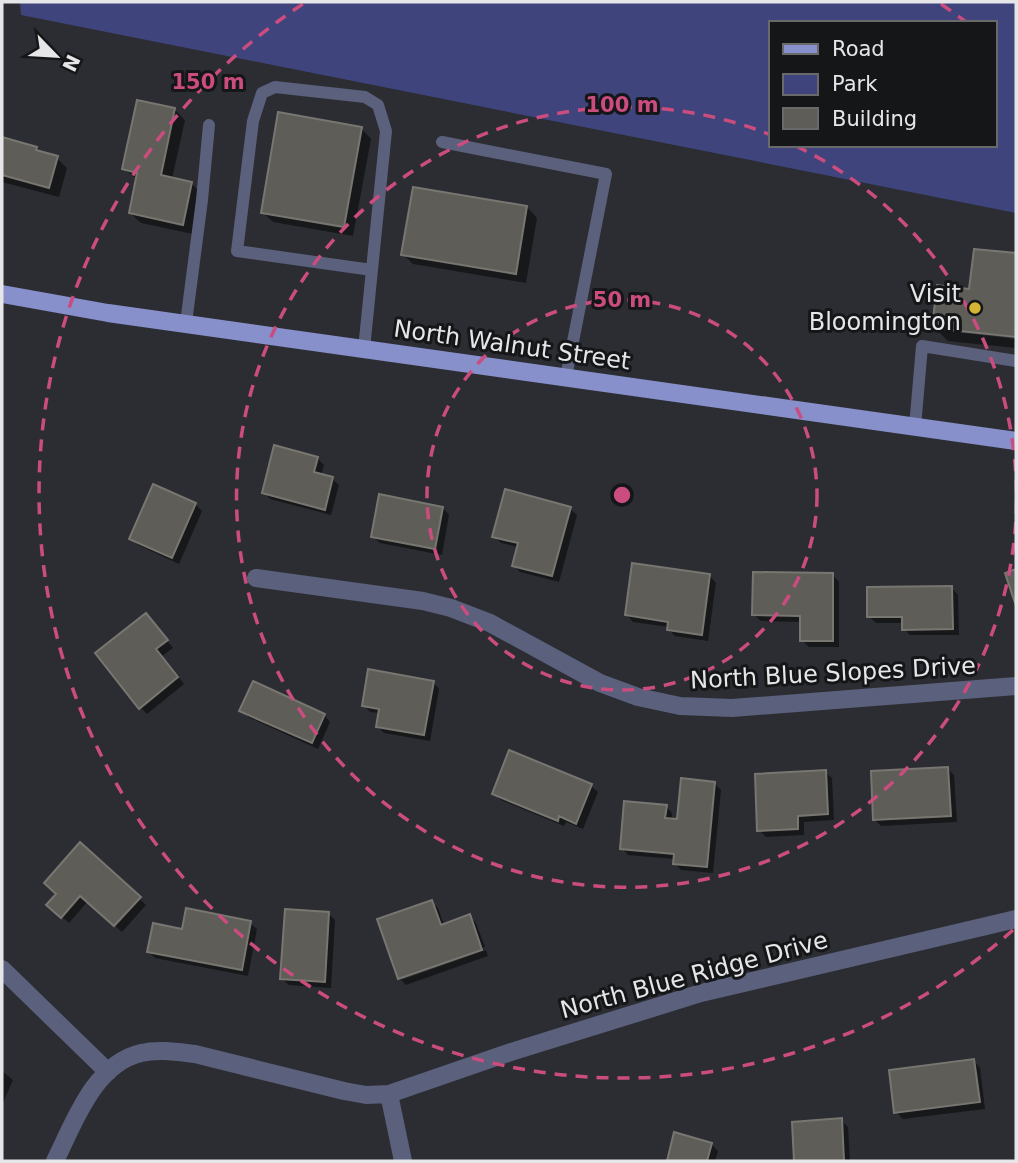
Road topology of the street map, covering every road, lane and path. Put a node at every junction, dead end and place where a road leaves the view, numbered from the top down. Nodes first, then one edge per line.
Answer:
1 (209, 125) dead end
2 (442, 142) dead end
3 (372, 270) junction
4 (4, 297) edge
5 (187, 323) junction
6 (364, 349) junction
7 (1016, 361) edge
8 (566, 377) junction
9 (915, 428) junction
10 (1016, 441) edge
11 (257, 578) dead end
12 (1016, 686) edge
13 (1016, 919) edge
14 (2, 969) edge
15 (108, 1072) junction
16 (389, 1094) junction
17 (55, 1161) edge
18 (403, 1161) edge

1 - 5 lane
2 - 8 lane
3 - 3 lane
3 - 6 lane
4 - 5 main road, North Walnut Street
5 - 6 main road, North Walnut Street
6 - 8 main road, North Walnut Street
7 - 9 lane
8 - 9 main road, North Walnut Street
9 - 10 main road, North Walnut Street
11 - 12 street, North Blue Slopes Drive
13 - 16 street, North Blue Ridge Drive
14 - 15 street
15 - 16 street
15 - 17 street
16 - 18 street

